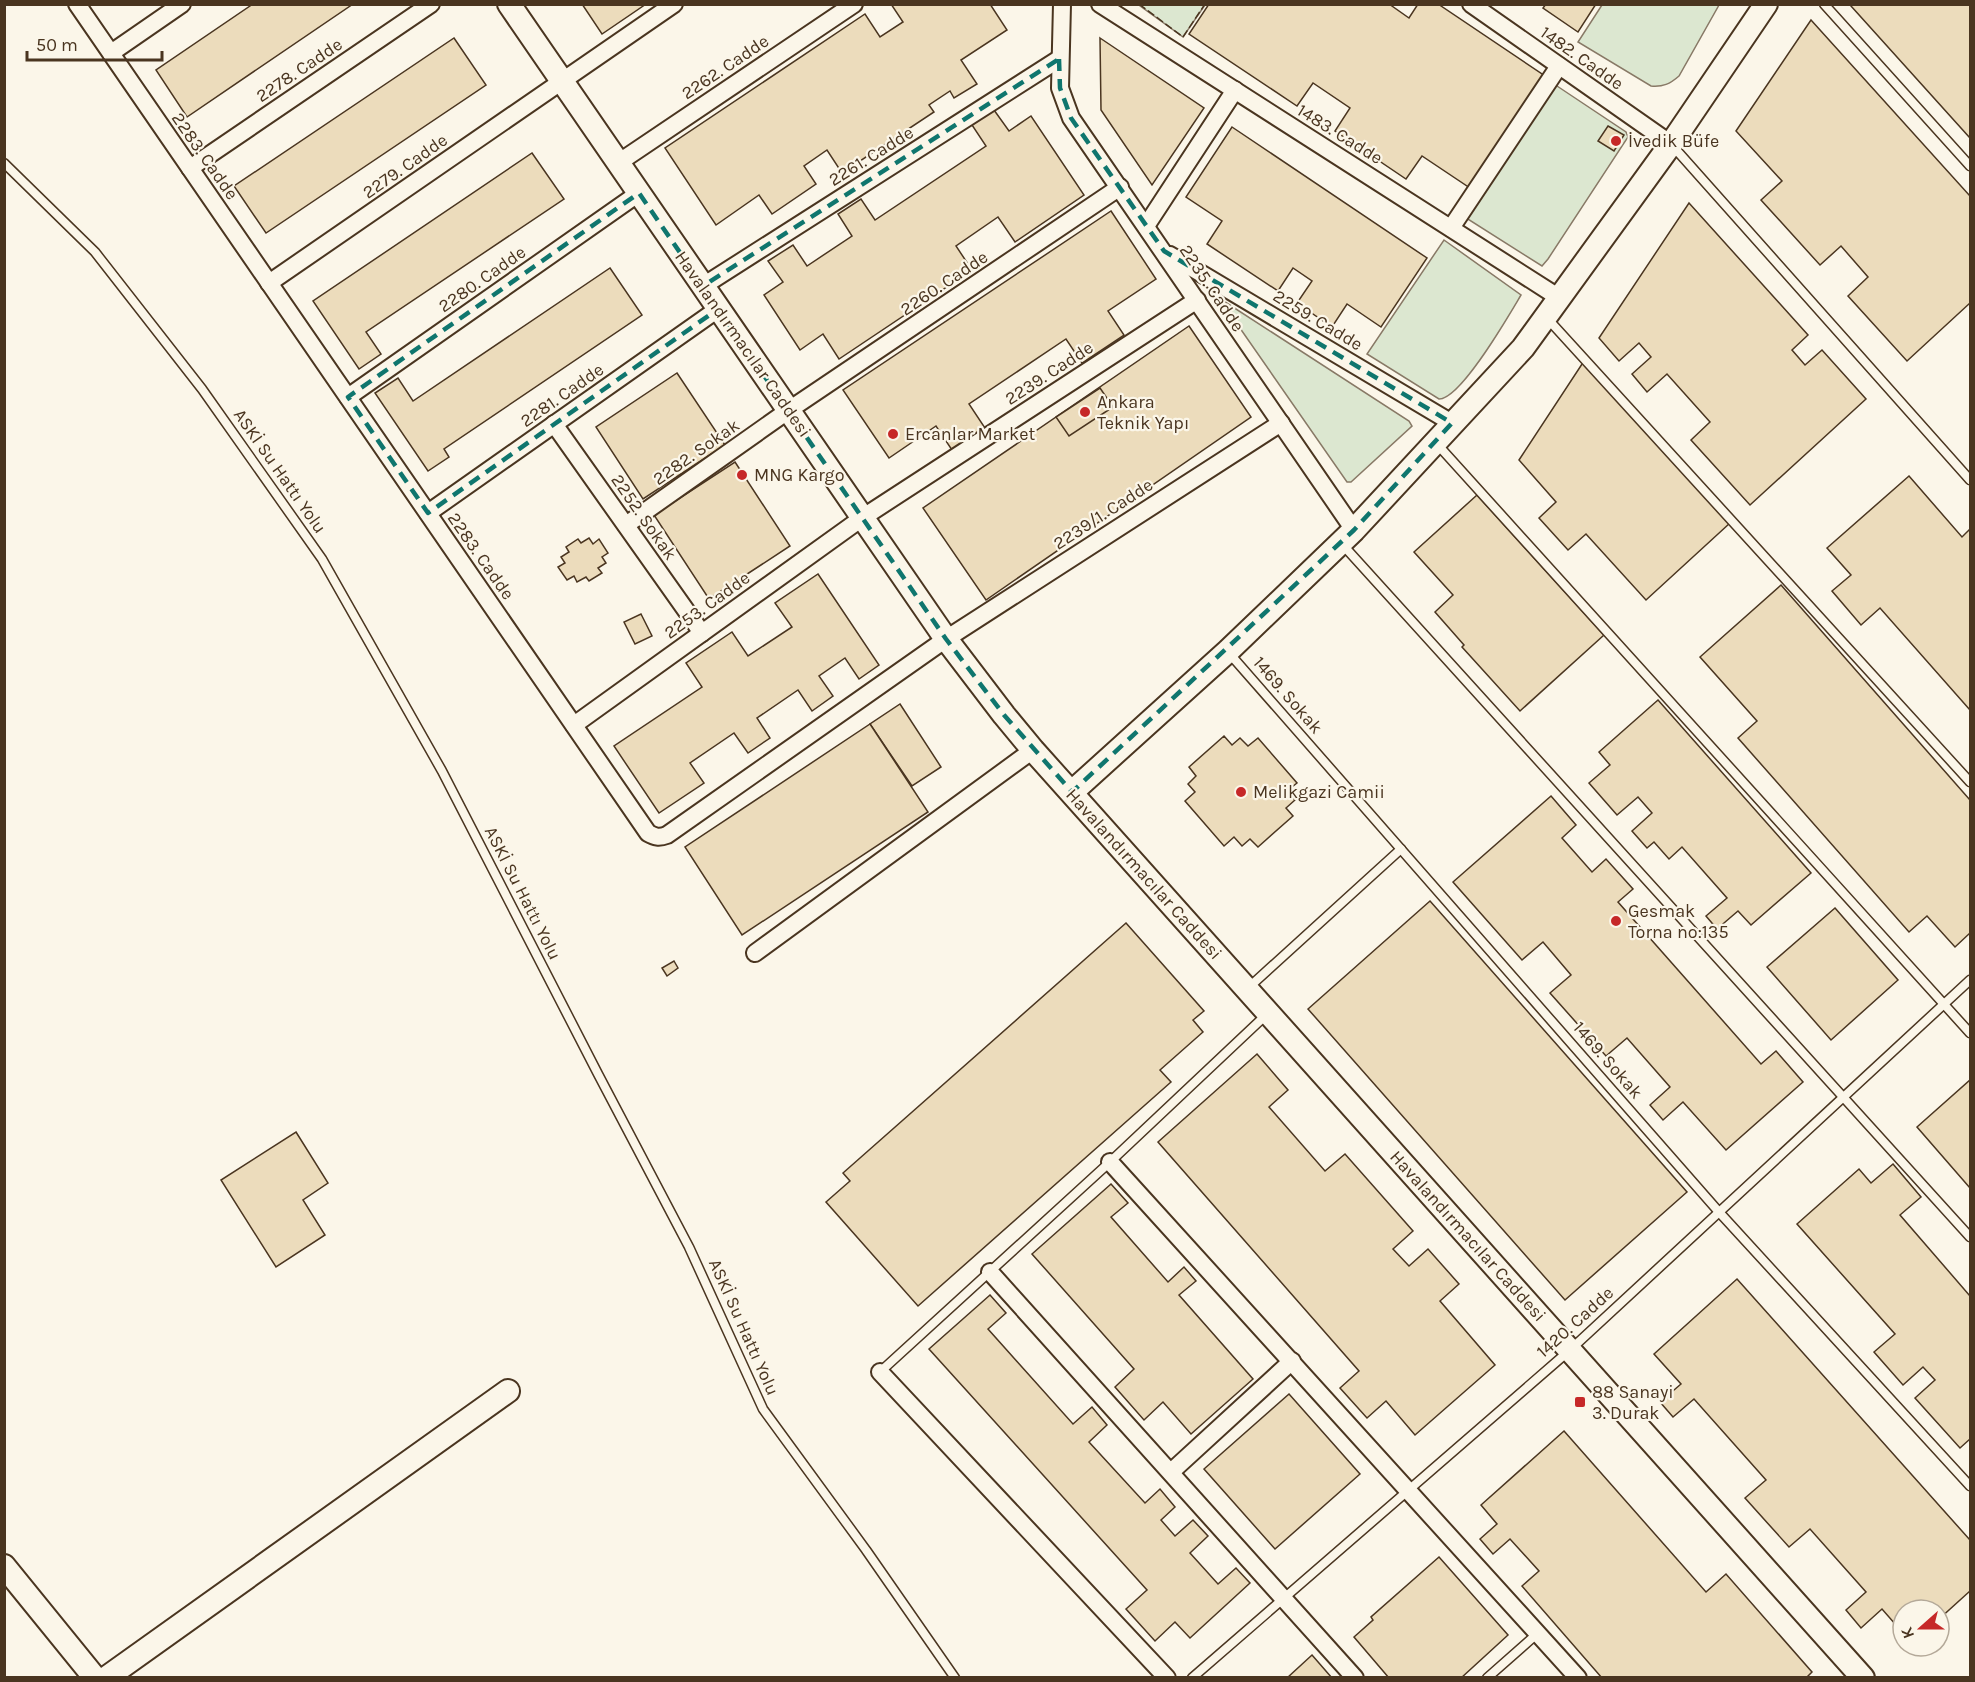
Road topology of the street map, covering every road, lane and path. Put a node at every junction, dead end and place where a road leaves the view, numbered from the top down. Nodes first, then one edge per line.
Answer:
1 (77, 4) edge
2 (182, 4) edge
3 (431, 4) edge
4 (509, 4) edge
5 (674, 4) edge
6 (854, 4) edge
7 (1062, 4) edge
8 (1100, 4) edge
9 (1471, 4) edge
10 (1766, 4) edge
11 (1824, 4) edge
12 (111, 53) junction
13 (1059, 59) junction
14 (1559, 66) junction
15 (562, 82) junction
16 (1235, 90) junction
17 (1671, 144) junction
18 (4, 162) edge
19 (618, 163) junction
20 (1971, 166) edge
21 (190, 168) junction
22 (1120, 187) junction
23 (639, 193) junction
24 (1146, 226) junction
25 (1452, 228) junction
26 (1164, 251) junction
27 (269, 283) junction
28 (703, 286) junction
29 (1558, 297) junction
30 (1197, 300) junction
31 (718, 309) junction
32 (1545, 316) junction
33 (348, 397) junction
34 (789, 410) junction
35 (1281, 423) junction
36 (1452, 423) junction
37 (554, 424) junction
38 (1435, 442) junction
39 (1971, 480) edge
40 (428, 513) junction
41 (862, 518) junction
42 (626, 525) junction
43 (1347, 536) junction
44 (702, 633) junction
45 (946, 639) junction
46 (1228, 651) junction
47 (574, 725) junction
48 (1033, 750) junction
49 (1971, 782) edge
50 (1072, 792) junction
51 (1401, 849) junction
52 (755, 952) dead end
53 (1971, 980) edge
54 (1247, 989) junction
55 (1944, 1004) junction
56 (1267, 1014) junction
57 (1971, 1033) edge
58 (1844, 1097) junction
59 (1110, 1162) junction
60 (1719, 1212) junction
61 (1971, 1237) edge
62 (990, 1272) junction
63 (1570, 1350) junction
64 (1292, 1361) junction
65 (880, 1372) joint
66 (508, 1391) dead end
67 (1171, 1472) junction
68 (1971, 1486) edge
69 (1409, 1489) junction
70 (4, 1566) edge
71 (1283, 1598) junction
72 (1538, 1633) junction
73 (95, 1677) edge
74 (106, 1677) edge
75 (955, 1677) edge
76 (1167, 1677) edge
77 (1192, 1677) edge
78 (1355, 1677) edge
79 (1486, 1677) edge
80 (1578, 1677) edge
81 (1863, 1677) edge

1 - 12 street, 2283. Cadde
2 - 12 street
3 - 21 street, 2278. Cadde
4 - 15 street, Havalandırmacılar Caddesi
5 - 15 street, 2279. Cadde
6 - 19 street, 2262. Cadde
7 - 13 street, 2235. Cadde
8 - 16 street, 1483. Cadde
9 - 14 street, 1482. Cadde
10 - 17 street
11 - 20 lane
12 - 21 street, 2283. Cadde
13 - 22 street, 2235. Cadde
13 - 28 street, 2261. Cadde
14 - 17 street, 1482. Cadde
14 - 25 street
15 - 19 street, Havalandırmacılar Caddesi
15 - 27 street, 2279. Cadde
16 - 24 street
16 - 25 street, 1483. Cadde
17 - 29 street
17 - 39 lane
18 - 75 lane, ASKİ Su Hattı Yolu
19 - 23 street, Havalandırmacılar Caddesi
21 - 27 street, 2283. Cadde
22 - 24 street, 2235. Cadde
22 - 34 street, 2260. Cadde
23 - 28 street, Havalandırmacılar Caddesi
23 - 33 street, 2280. Cadde
24 - 26 street, 2235. Cadde
25 - 29 street, 1483. Cadde
26 - 30 street, 2235. Cadde
26 - 36 street, 2259. Cadde
27 - 33 street, 2283. Cadde
28 - 31 street, Havalandırmacılar Caddesi
29 - 32 street
30 - 35 street, 2235. Cadde
30 - 41 street, 2239. Cadde
31 - 34 street, Havalandırmacılar Caddesi
31 - 37 street, 2281. Cadde
32 - 36 street
32 - 49 lane
33 - 40 street, 2283. Cadde
34 - 41 street, Havalandırmacılar Caddesi
34 - 42 street, 2282. Sokak
35 - 43 street, 2235. Cadde
35 - 45 street, 2239/1. Cadde
36 - 38 street
37 - 40 street, 2281. Cadde
37 - 42 street, 2252. Sokak
38 - 43 street
38 - 55 lane
40 - 47 street, 2283. Cadde
41 - 44 street, 2253. Cadde
41 - 45 street, Havalandırmacılar Caddesi
42 - 44 street, 2252. Sokak
43 - 46 street
43 - 58 lane
44 - 47 street, 2253. Cadde
45 - 47 street, 2283. Cadde
45 - 48 street, Havalandırmacılar Caddesi
46 - 50 street
46 - 51 lane, 1469. Sokak
48 - 50 street, Havalandırmacılar Caddesi
48 - 52 street
50 - 54 street, Havalandırmacılar Caddesi
51 - 54 lane
51 - 60 lane, 1469. Sokak
53 - 55 lane, 1420. Cadde
54 - 56 street, Havalandırmacılar Caddesi
55 - 57 lane
55 - 58 lane, 1420. Cadde
56 - 59 lane
56 - 63 street, Havalandırmacılar Caddesi
58 - 60 lane, 1420. Cadde
58 - 61 lane
59 - 62 lane
59 - 64 street
60 - 63 lane, 1420. Cadde
60 - 68 lane, 1469. Sokak
62 - 65 lane
62 - 67 street
63 - 69 lane, 1420. Cadde
63 - 81 street, Havalandırmacılar Caddesi
64 - 67 street
64 - 69 street
65 - 76 street
66 - 74 street
67 - 71 street
69 - 71 lane, 1420. Cadde
69 - 72 street
70 - 73 street
71 - 77 lane, 1420. Cadde
71 - 78 street
72 - 79 lane
72 - 80 street

